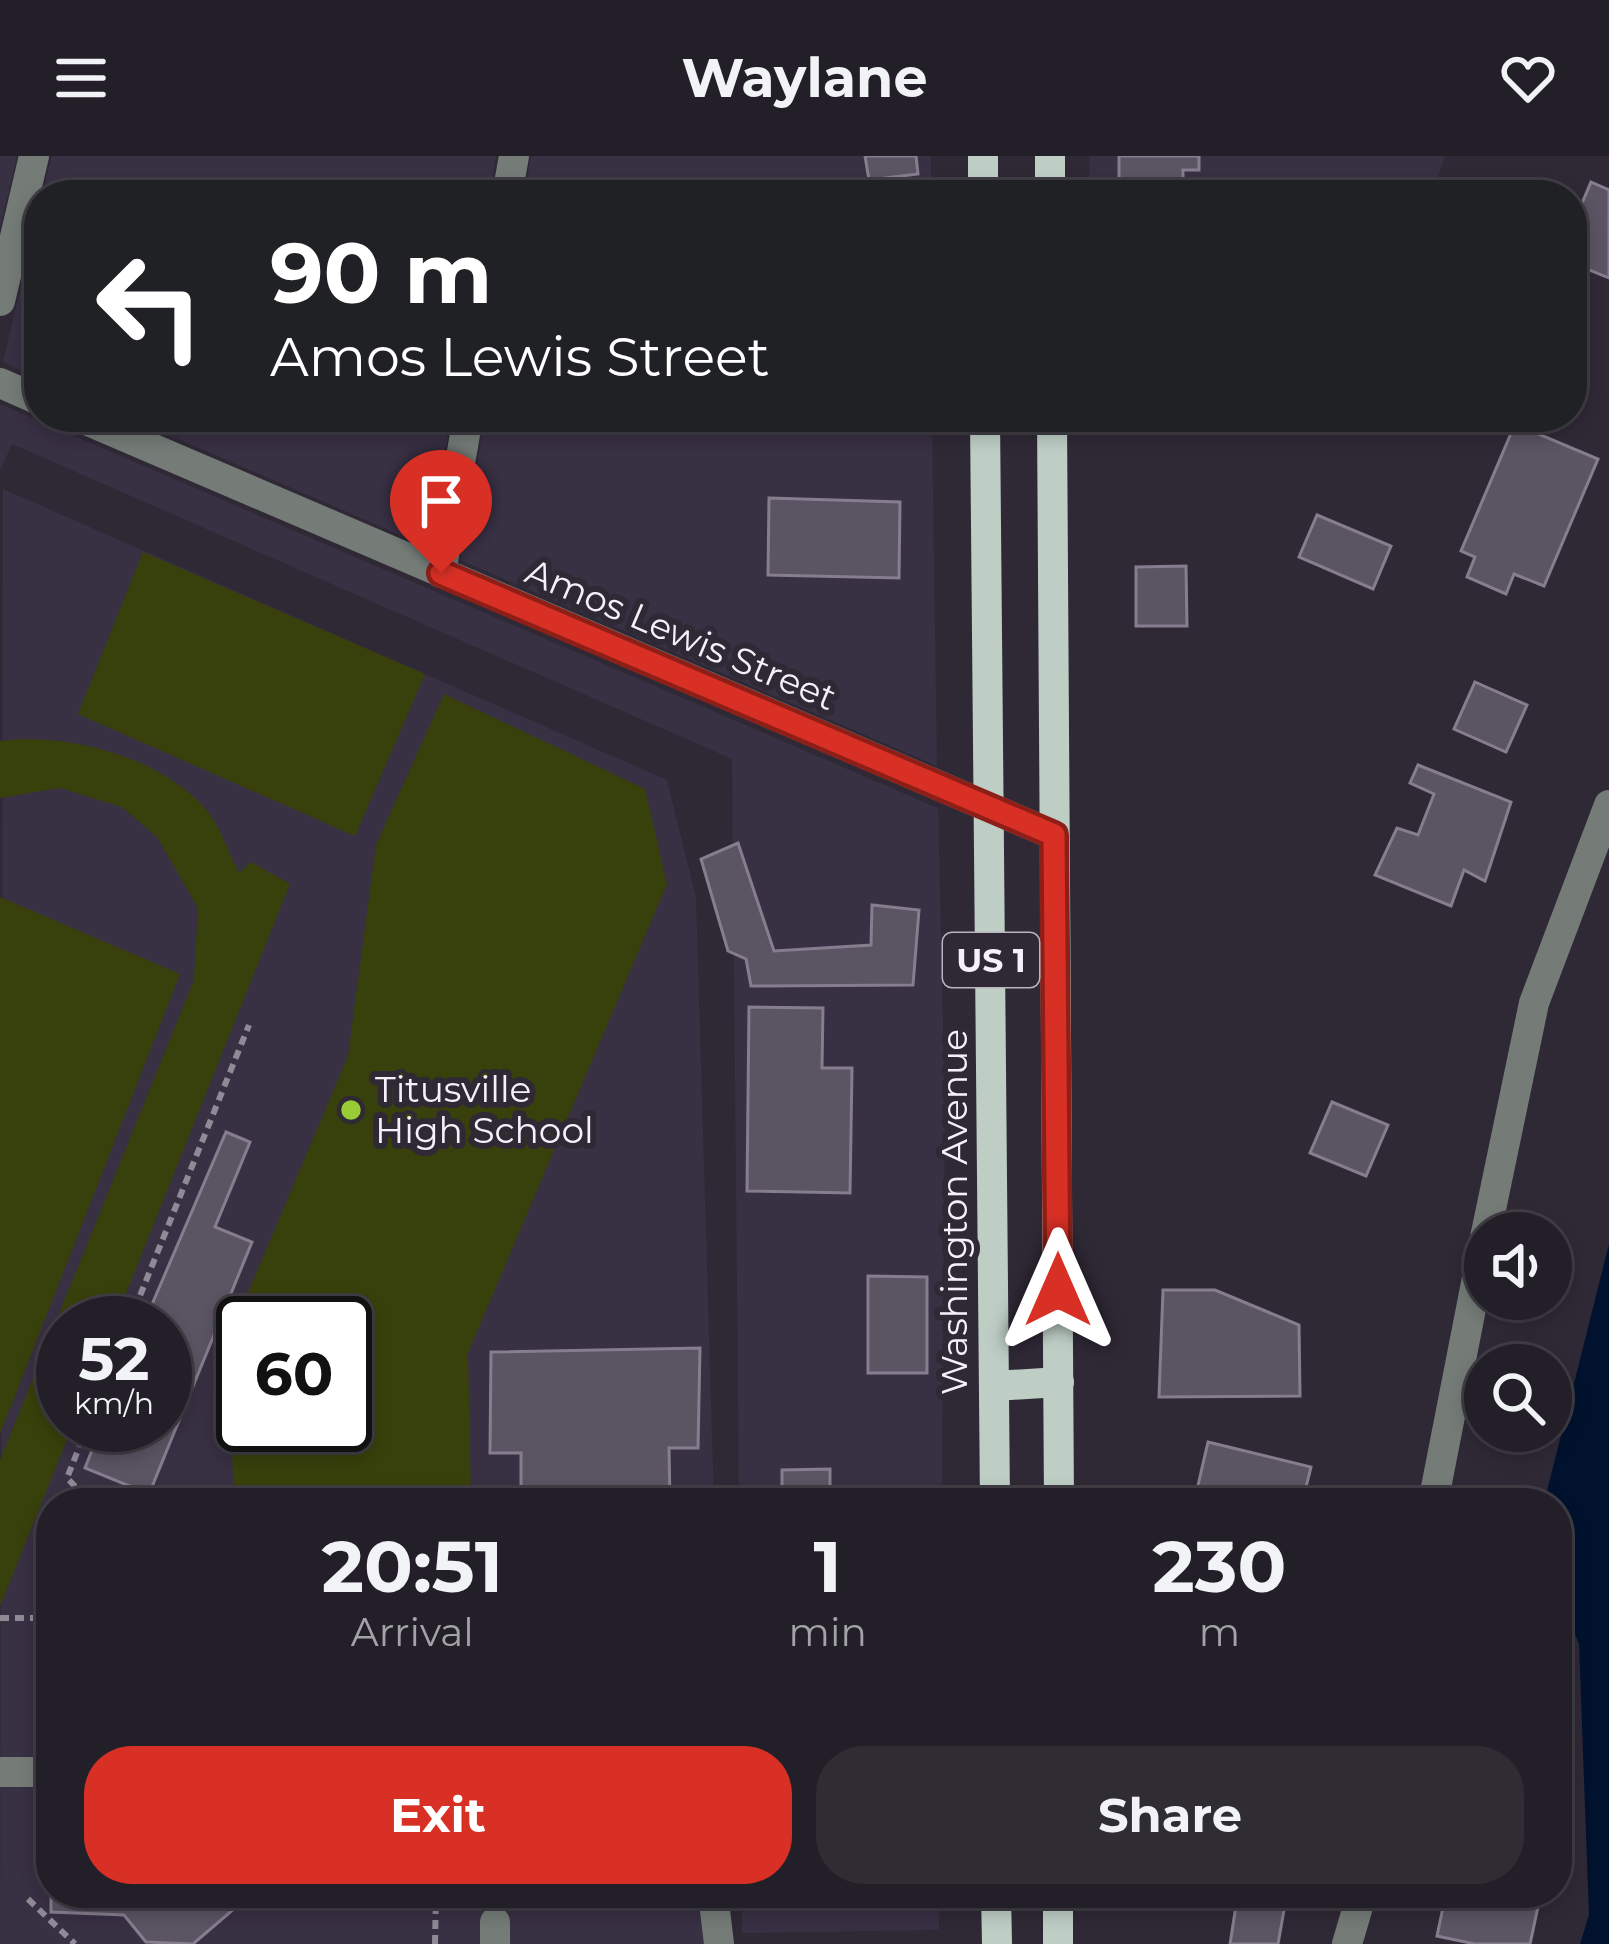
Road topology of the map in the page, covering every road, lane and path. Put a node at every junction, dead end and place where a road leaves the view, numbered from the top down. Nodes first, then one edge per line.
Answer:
1 (24, 199) edge
2 (0, 301) edge
3 (114, 432) edge
4 (465, 432) edge
5 (985, 432) edge
6 (1052, 432) edge
7 (441, 573) junction
8 (1609, 806) edge
9 (989, 809) junction
10 (1054, 835) junction
11 (249, 1025) dead end
12 (1490, 1212) edge
13 (141, 1296) edge
14 (1469, 1320) edge
15 (1059, 1382) junction
16 (994, 1386) junction
17 (77, 1452) edge
18 (77, 1488) edge
19 (995, 1488) edge
20 (1059, 1488) edge
21 (1436, 1488) edge
22 (0, 1618) edge
23 (36, 1618) edge
24 (0, 1772) edge
25 (36, 1772) edge
26 (28, 1899) dead end
27 (36, 1906) edge
28 (38, 1908) edge
29 (436, 1908) edge
30 (714, 1908) edge
31 (996, 1908) edge
32 (1058, 1908) edge
33 (1358, 1908) edge
34 (76, 1944) edge
35 (436, 1944) edge
36 (718, 1944) edge
37 (997, 1944) edge
38 (1058, 1944) edge
39 (1347, 1944) edge

1 - 2 street
3 - 7 street, Amos Lewis Street
4 - 7 street
5 - 9 main road, Washington Avenue / US 1
6 - 10 main road, US 1
7 - 9 street, Amos Lewis Street
8 - 12 street
9 - 10 street, Amos Lewis Street
9 - 16 main road, Washington Avenue / US 1
10 - 15 main road, US 1
11 - 13 path
14 - 21 street
15 - 16 main road
15 - 20 main road, US 1
16 - 19 main road, Washington Avenue / US 1
17 - 18 path
22 - 23 path
24 - 25 street
26 - 27 path
28 - 34 path
29 - 35 path
30 - 36 street
31 - 37 main road
32 - 38 main road
33 - 39 street

